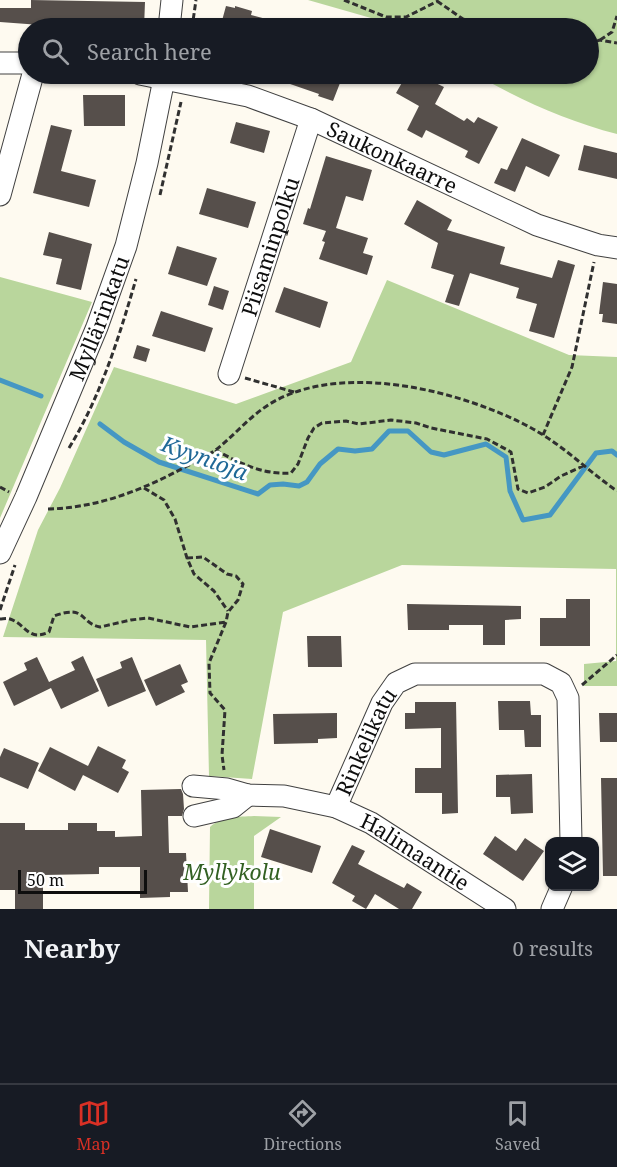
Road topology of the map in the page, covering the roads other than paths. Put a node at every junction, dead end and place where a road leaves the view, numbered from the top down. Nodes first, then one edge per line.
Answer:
1 (172, 0) edge
2 (171, 18) edge
3 (0, 63) edge
4 (18, 63) edge
5 (30, 84) edge
6 (162, 84) edge
7 (200, 84) edge
8 (311, 119) junction
9 (0, 195) edge
10 (608, 246) edge
11 (229, 374) road end
12 (0, 553) edge
13 (193, 786) dead end
14 (248, 795) junction
15 (336, 807) junction
16 (194, 816) dead end
17 (571, 837) edge
18 (560, 891) edge
19 (505, 909) edge
20 (552, 909) edge

1 - 2 street
3 - 4 street
5 - 9 street
6 - 12 street, Myllärinkatu
7 - 8 street, Saukonkaarre
8 - 10 street, Saukonkaarre
8 - 11 street, Piisaminpolku
13 - 14 street, Halimaantie
14 - 15 street, Halimaantie
14 - 16 street
15 - 17 street, Rinkelikatu
15 - 19 street, Halimaantie
18 - 20 street

